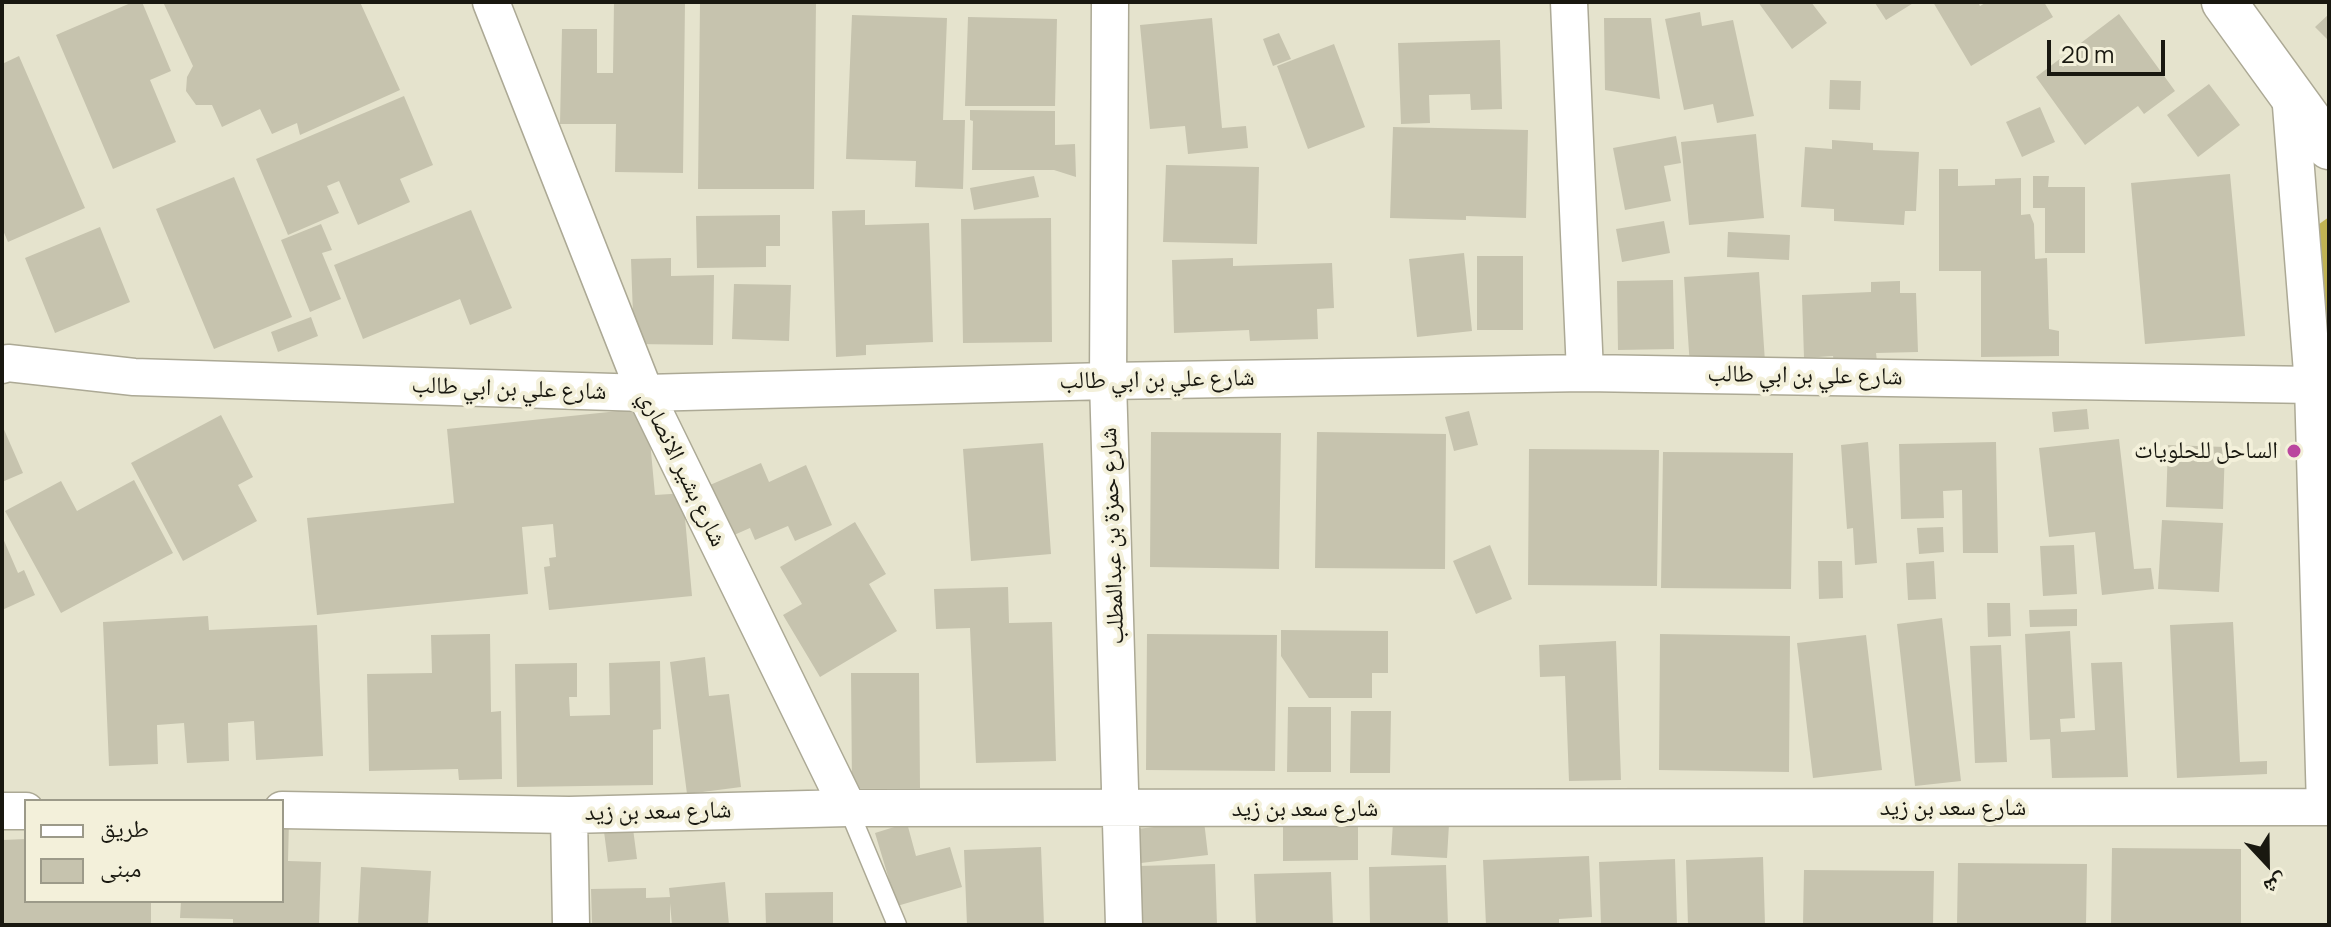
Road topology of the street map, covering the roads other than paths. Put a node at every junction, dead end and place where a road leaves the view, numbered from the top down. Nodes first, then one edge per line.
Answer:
1 (491, 2) edge
2 (1110, 2) edge
3 (1569, 2) edge
4 (2224, 2) edge
5 (2290, 93) junction
6 (2329, 147) edge
7 (4, 359) edge
8 (1585, 373) junction
9 (1108, 381) junction
10 (2313, 385) junction
11 (645, 393) junction
12 (2325, 689) edge
13 (2326, 766) edge
14 (2327, 807) edge
15 (848, 808) junction
16 (1121, 809) junction
17 (284, 810) edge
18 (2, 811) edge
19 (24, 811) edge
20 (569, 815) junction
21 (571, 925) edge
22 (897, 925) edge
23 (1124, 925) edge

1 - 11 street, شارع بشير الانصاري
2 - 9 street, شارع حمزة بن عبدالمطلب
3 - 8 street
4 - 5 street
5 - 6 street
5 - 10 street
7 - 11 street, شارع علي بن ابي طالب
8 - 9 street, شارع علي بن ابي طالب
8 - 10 street, شارع علي بن ابي طالب
9 - 11 street, شارع علي بن ابي طالب
9 - 16 street, شارع حمزة بن عبدالمطلب
10 - 12 street
11 - 15 street, شارع بشير الانصاري
12 - 13 street
13 - 14 street
14 - 16 street, شارع سعد بن زيد
15 - 16 street, شارع سعد بن زيد
15 - 20 street, شارع سعد بن زيد
15 - 22 lane, شارع بشير الانصاري
16 - 23 street, شارع حمزة بن عبدالمطلب
17 - 20 street, شارع سعد بن زيد
18 - 19 street
20 - 21 street

